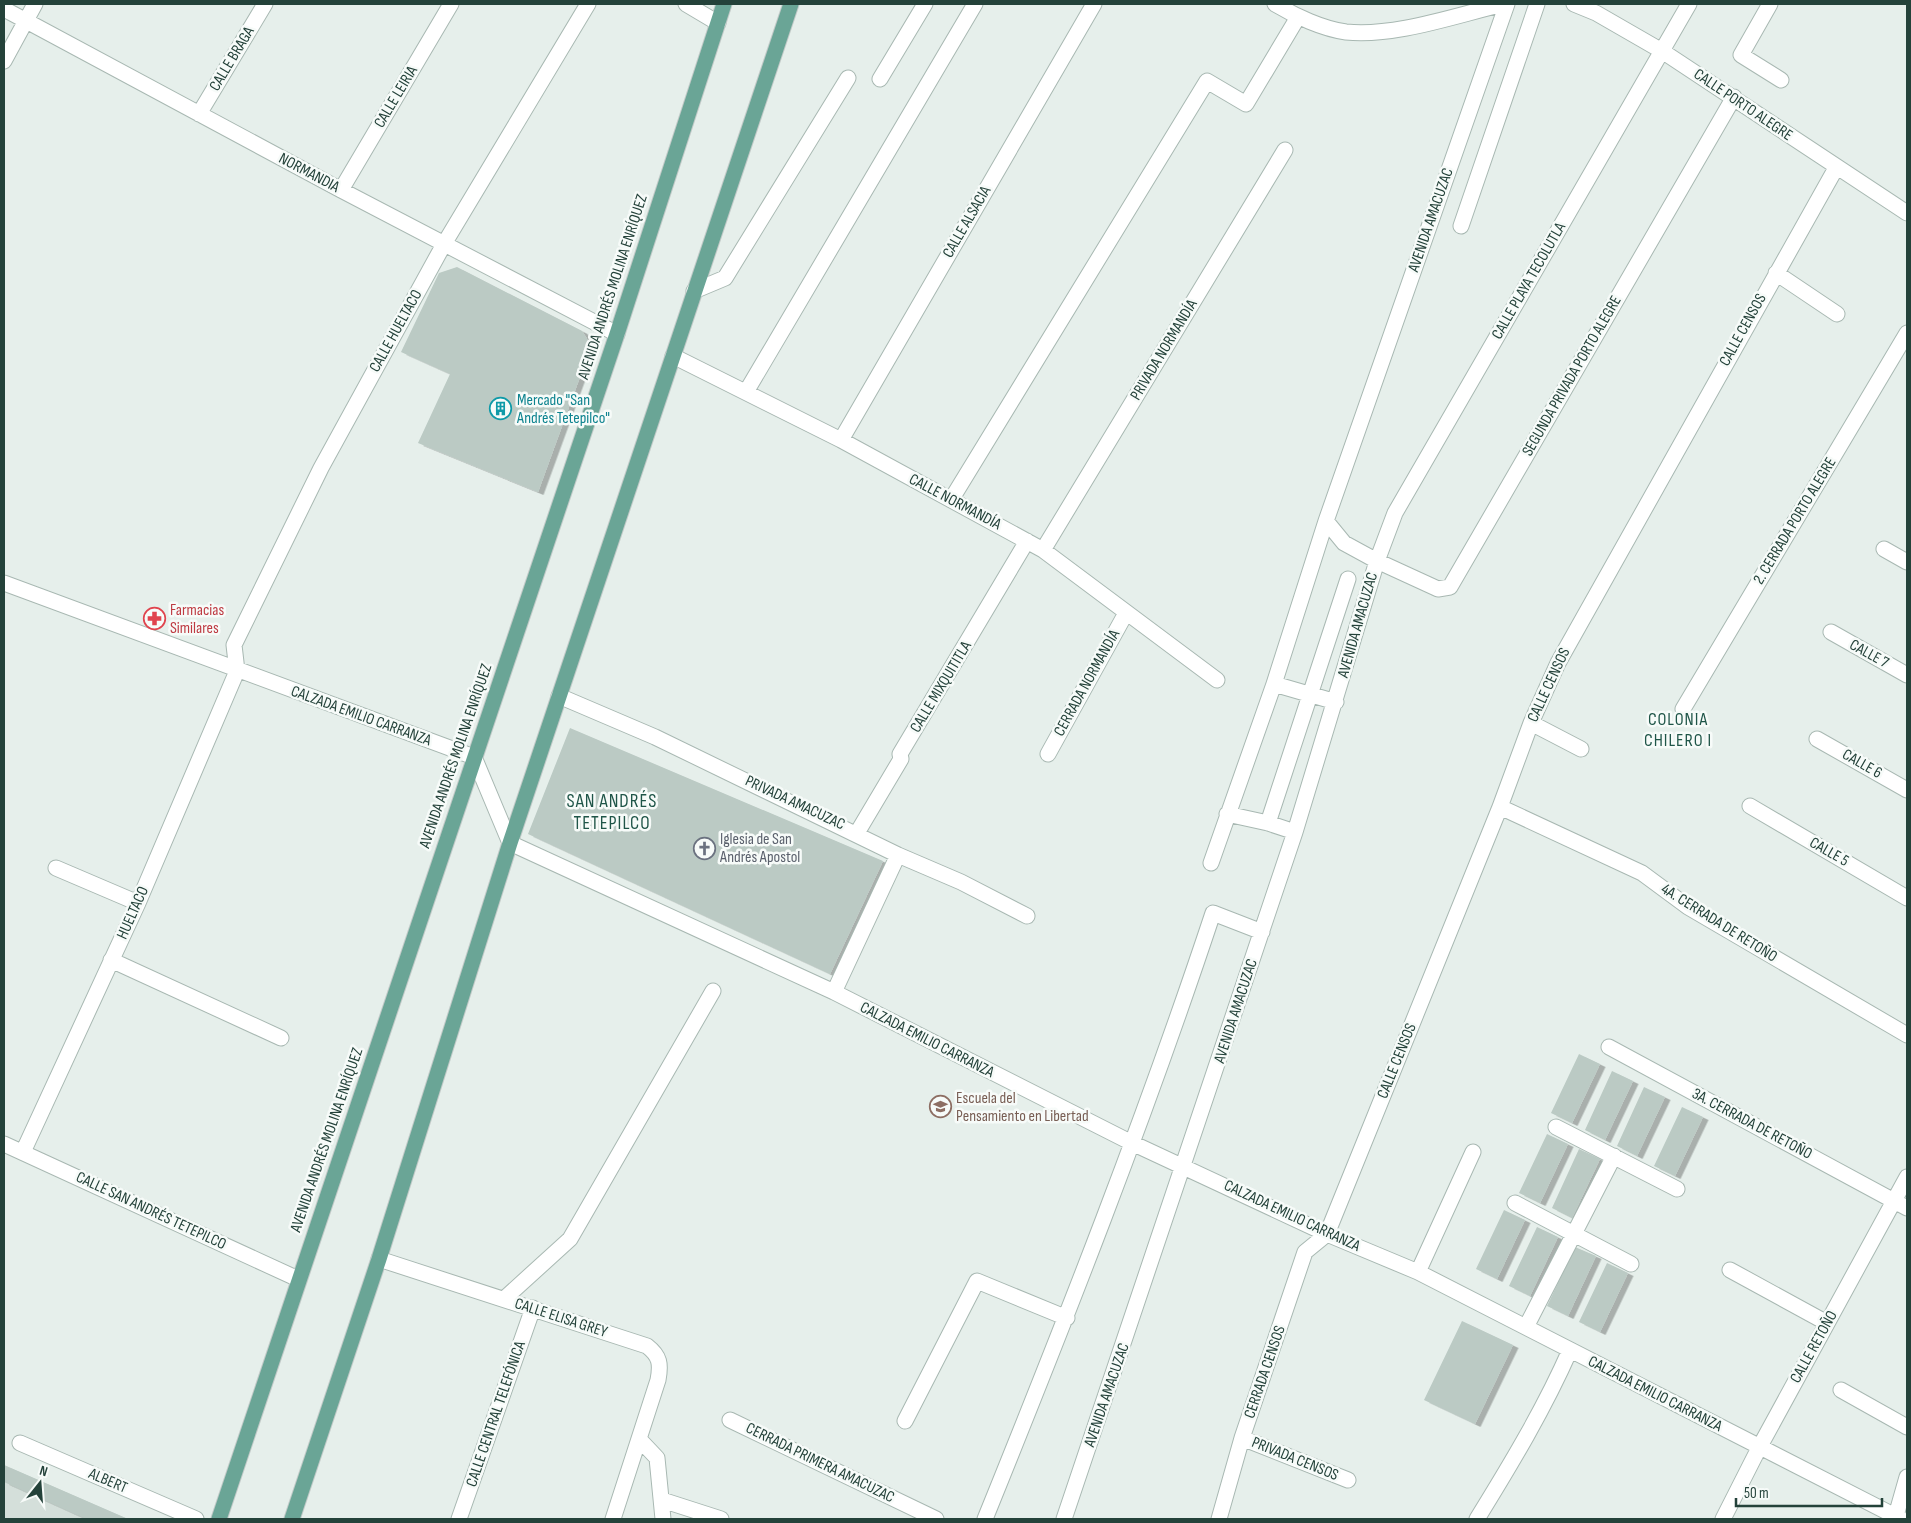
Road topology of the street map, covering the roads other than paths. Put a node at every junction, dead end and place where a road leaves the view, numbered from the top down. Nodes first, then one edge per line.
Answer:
1 (35, 4) edge
2 (265, 4) edge
3 (451, 4) edge
4 (588, 4) edge
5 (686, 4) edge
6 (724, 4) edge
7 (791, 4) edge
8 (925, 4) edge
9 (975, 4) edge
10 (1094, 4) edge
11 (1505, 4) edge
12 (1537, 4) edge
13 (1574, 4) edge
14 (1689, 4) edge
15 (1770, 4) edge
16 (1281, 5) edge
17 (1599, 8) edge
18 (4, 9) edge
19 (1298, 17) junction
20 (25, 20) junction
21 (718, 23) junction
22 (1662, 51) junction
23 (4, 61) edge
24 (848, 78) dead end
25 (880, 79) dead end
26 (1781, 80) dead end
27 (1734, 97) junction
28 (199, 114) junction
29 (1285, 150) dead end
30 (1836, 168) junction
31 (341, 190) junction
32 (1907, 214) edge
33 (1461, 226) dead end
34 (444, 244) junction
35 (1776, 273) junction
36 (694, 291) junction
37 (1837, 314) dead end
38 (1907, 333) edge
39 (616, 334) junction
40 (673, 356) junction
41 (746, 392) junction
42 (841, 440) junction
43 (951, 500) junction
44 (1326, 521) junction
45 (1027, 541) junction
46 (1884, 549) dead end
47 (1043, 550) junction
48 (1377, 561) junction
49 (1907, 562) edge
50 (1348, 579) dead end
51 (4, 583) edge
52 (1126, 613) junction
53 (1831, 632) dead end
54 (237, 671) junction
55 (1907, 675) edge
56 (1217, 680) dead end
57 (1274, 684) junction
58 (559, 696) junction
59 (1311, 696) junction
60 (1336, 702) junction
61 (1684, 709) dead end
62 (1531, 723) junction
63 (1817, 738) dead end
64 (1581, 749) dead end
65 (1048, 754) dead end
66 (474, 758) junction
67 (1907, 790) edge
68 (1750, 806) dead end
69 (1500, 807) junction
70 (1227, 814) junction
71 (1268, 823) junction
72 (1295, 832) junction
73 (857, 833) junction
74 (510, 843) junction
75 (898, 854) junction
76 (1211, 863) dead end
77 (56, 868) dead end
78 (1907, 898) edge
79 (138, 903) junction
80 (1027, 916) dead end
81 (1262, 932) junction
82 (111, 960) junction
83 (713, 990) dead end
84 (834, 992) junction
85 (1907, 1035) edge
86 (281, 1038) dead end
87 (1610, 1047) dead end
88 (1556, 1128) dead end
89 (1132, 1143) junction
90 (4, 1144) edge
91 (23, 1152) junction
92 (1473, 1152) dead end
93 (1614, 1156) junction
94 (1184, 1166) junction
95 (1907, 1177) edge
96 (1677, 1189) dead end
97 (1515, 1203) dead end
98 (1901, 1205) edge
99 (1574, 1233) junction
100 (1327, 1234) junction
101 (379, 1259) junction
102 (1631, 1264) dead end
103 (1730, 1270) dead end
104 (1418, 1272) junction
105 (298, 1279) junction
106 (504, 1299) junction
107 (533, 1308) junction
108 (1066, 1318) junction
109 (1827, 1323) junction
110 (1526, 1327) junction
111 (1570, 1350) junction
112 (1841, 1390) dead end
113 (730, 1420) dead end
114 (905, 1421) dead end
115 (1907, 1427) edge
116 (1242, 1438) junction
117 (639, 1439) junction
118 (20, 1442) dead end
119 (1759, 1448) junction
120 (1907, 1477) edge
121 (1348, 1480) dead end
122 (662, 1500) junction
123 (1897, 1518) edge
124 (196, 1519) edge
125 (219, 1519) edge
126 (292, 1519) edge
127 (459, 1519) edge
128 (613, 1519) edge
129 (663, 1519) edge
130 (721, 1519) edge
131 (936, 1519) edge
132 (985, 1519) edge
133 (1064, 1519) edge
134 (1219, 1519) edge
135 (1477, 1519) edge
136 (1723, 1519) edge

1 - 20 street
2 - 28 street, CALLE BRAGA
3 - 31 street, CALLE LEIRIA
4 - 34 street, CALLE HUELTACO
5 - 21 street
6 - 21 main road, AVENIDA ANDRÉS MOLINA ENRÍQUEZ
7 - 36 main road
8 - 25 street
9 - 41 street
10 - 42 street, CALLE ALSACIA
11 - 19 street
11 - 44 street, AVENIDA AMACUZAC
12 - 33 street
13 - 17 street, CALLE PORTO ALEGRE
14 - 22 street, CALLE PLAYA TECOLUTLA
15 - 26 street
16 - 19 street
17 - 22 street, CALLE PORTO ALEGRE
18 - 20 street, NORMANDIA
19 - 43 street
20 - 23 street
20 - 28 street, NORMANDIA
21 - 39 main road, AVENIDA ANDRÉS MOLINA ENRÍQUEZ
22 - 27 street, CALLE PORTO ALEGRE
22 - 48 street, CALLE PLAYA TECOLUTLA
24 - 36 street
27 - 30 street, CALLE PORTO ALEGRE
27 - 48 street, SEGUNDA PRIVADA PORTO ALEGRE
28 - 31 street, NORMANDIA
29 - 47 street, PRIVADA NORMANDÍA
30 - 32 street, CALLE PORTO ALEGRE
30 - 35 street, CALLE CENSOS
31 - 34 street, NORMANDIA
34 - 39 street, NORMANDIA
34 - 54 street, CALLE HUELTACO
35 - 37 street
35 - 62 street, CALLE CENSOS
36 - 40 main road
38 - 61 street, 2. CERRADA PORTO ALEGRE
39 - 66 main road, AVENIDA ANDRÉS MOLINA ENRÍQUEZ
40 - 41 street, CALLE NORMANDÍA
40 - 58 main road
41 - 42 street, CALLE NORMANDÍA
42 - 43 street, CALLE NORMANDÍA
43 - 45 street, CALLE NORMANDÍA
44 - 48 street, AVENIDA AMACUZAC
44 - 57 street, AVENIDA AMACUZAC
45 - 47 street, CALLE NORMANDÍA
45 - 73 street, CALLE MIXQUITITLA
46 - 49 street
47 - 52 street, CALLE NORMANDÍA
48 - 60 street, AVENIDA AMACUZAC
50 - 59 street
51 - 54 street, CALZADA EMILIO CARRANZA
52 - 56 street, CALLE NORMANDÍA
52 - 65 street, CERRADA NORMANDÍA
53 - 55 street, CALLE 7
54 - 66 street, CALZADA EMILIO CARRANZA
54 - 79 street, HUELTACO
57 - 59 street
57 - 70 street, AVENIDA AMACUZAC
58 - 73 street, PRIVADA AMACUZAC
58 - 74 main road
59 - 60 street
59 - 71 street
60 - 72 street, AVENIDA AMACUZAC
62 - 64 street
62 - 69 street, CALLE CENSOS
63 - 67 street, CALLE 6
66 - 74 street
66 - 105 main road, AVENIDA ANDRÉS MOLINA ENRÍQUEZ
68 - 78 street, CALLE 5
69 - 85 street, 4A. CERRADA DE RETOÑO
69 - 100 street, CALLE CENSOS
70 - 71 street
70 - 76 street, AVENIDA AMACUZAC
71 - 72 street
72 - 81 street, AVENIDA AMACUZAC
73 - 75 street, PRIVADA AMACUZAC
74 - 84 street, CALZADA EMILIO CARRANZA
74 - 101 main road
75 - 80 street, PRIVADA AMACUZAC
75 - 84 street
77 - 79 street
79 - 82 street, HUELTACO
81 - 89 street
81 - 94 street, AVENIDA AMACUZAC
82 - 86 street
82 - 91 street, HUELTACO
83 - 106 street
84 - 89 street, CALZADA EMILIO CARRANZA
87 - 98 street, 3A. CERRADA DE RETOÑO
88 - 93 street
89 - 94 street, CALZADA EMILIO CARRANZA
89 - 108 street
90 - 91 street, CALLE SAN ANDRÉS TETEPILCO
91 - 105 street, CALLE SAN ANDRÉS TETEPILCO
92 - 104 street
93 - 96 street
93 - 99 street
94 - 100 street, CALZADA EMILIO CARRANZA
94 - 133 street, AVENIDA AMACUZAC
95 - 98 street, CALLE RETOÑO
97 - 99 street
98 - 109 street, CALLE RETOÑO
99 - 102 street
99 - 110 street
100 - 104 street, CALZADA EMILIO CARRANZA
100 - 116 street, CERRADA CENSOS
101 - 106 street, CALLE ELISA GREY
101 - 126 main road
103 - 109 street
104 - 110 street, CALZADA EMILIO CARRANZA
105 - 125 main road, AVENIDA ANDRÉS MOLINA ENRÍQUEZ
106 - 107 street, CALLE ELISA GREY
107 - 117 street, CALLE ELISA GREY
107 - 127 street, CALLE CENTRAL TELEFÓNICA
108 - 114 street
108 - 132 street
109 - 119 street, CALLE RETOÑO
110 - 111 street, CALZADA EMILIO CARRANZA
111 - 119 street, CALZADA EMILIO CARRANZA
111 - 135 street
112 - 115 street
113 - 131 street, CERRADA PRIMERA AMACUZAC
116 - 121 street, PRIVADA CENSOS
116 - 134 street, CERRADA CENSOS
117 - 122 street
117 - 128 street, CALLE ELISA GREY
118 - 124 street, ALBERT
119 - 123 street, CALZADA EMILIO CARRANZA
119 - 136 street, CALLE RETOÑO
120 - 123 street
122 - 129 street
122 - 130 street

